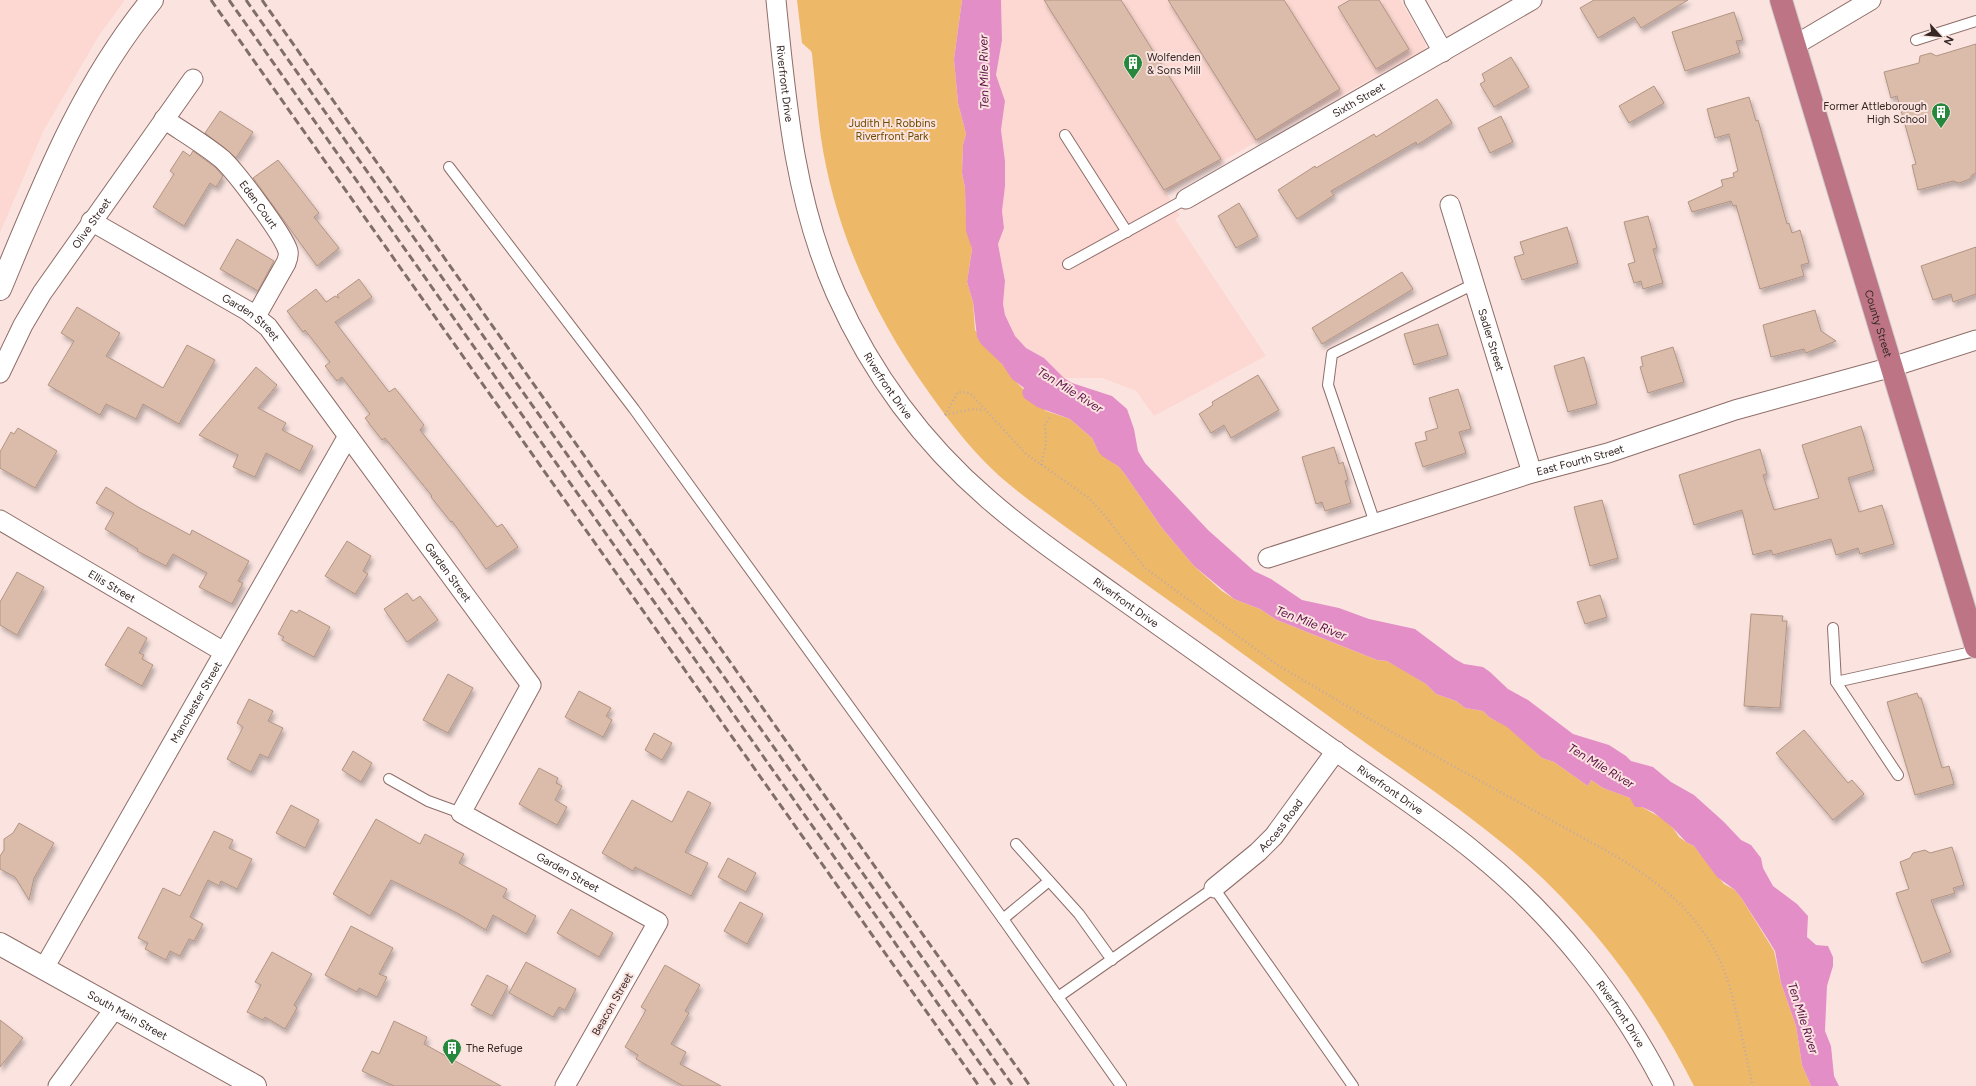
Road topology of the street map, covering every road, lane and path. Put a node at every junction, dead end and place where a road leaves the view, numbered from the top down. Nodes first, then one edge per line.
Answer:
1 (152, 0) edge
2 (776, 0) edge
3 (1414, 0) edge
4 (1532, 0) edge
5 (1781, 0) edge
6 (1871, 0) edge
7 (1976, 21) edge
8 (1916, 40) dead end
9 (1795, 46) junction
10 (1442, 52) junction
11 (193, 79) dead end
12 (164, 119) junction
13 (1065, 135) dead end
14 (448, 167) dead end
15 (1186, 199) joint
16 (1450, 205) dead end
17 (91, 221) junction
18 (1127, 232) junction
19 (1068, 264) dead end
20 (1474, 284) junction
21 (0, 289) edge
22 (256, 316) junction
23 (1976, 340) edge
24 (1892, 367) junction
25 (0, 373) edge
26 (988, 414) junction
27 (1050, 417) dead end
28 (348, 436) junction
29 (1041, 465) junction
30 (1532, 473) junction
31 (0, 520) edge
32 (1376, 523) junction
33 (1268, 558) dead end
34 (1833, 628) dead end
35 (1976, 647) edge
36 (1976, 650) edge
37 (224, 652) junction
38 (1836, 682) junction
39 (1336, 751) junction
40 (1898, 775) dead end
41 (390, 779) dead end
42 (461, 813) junction
43 (1016, 844) dead end
44 (1050, 881) junction
45 (1214, 888) junction
46 (1003, 919) junction
47 (658, 922) joint
48 (0, 944) edge
49 (1112, 960) junction
50 (44, 968) junction
51 (1058, 997) junction
52 (115, 1008) junction
53 (58, 1086) edge
54 (255, 1086) edge
55 (565, 1086) edge
56 (1121, 1086) edge
57 (1353, 1086) edge
58 (1664, 1086) edge
59 (1753, 1086) edge

1 - 21 main road
2 - 39 street, Riverfront Drive
3 - 10 street
4 - 10 street, Sixth Street
5 - 9 highway, County Street
6 - 9 street
7 - 8 lane
9 - 24 highway, County Street
10 - 15 street, Sixth Street
11 - 12 street, Olive Street
12 - 17 street, Olive Street
12 - 22 street, Eden Court
13 - 18 lane
14 - 46 lane
15 - 18 lane
16 - 20 street, Sadler Street
17 - 22 street, Garden Street
17 - 25 street, Olive Street
18 - 19 lane
20 - 30 street, Sadler Street
20 - 32 lane
22 - 28 street, Garden Street
23 - 24 street, East Fourth Street
24 - 30 street, East Fourth Street
24 - 35 highway, County Street
26 - 26 path
26 - 29 path
27 - 29 path
28 - 37 street, Manchester Street
28 - 42 street, Garden Street
29 - 59 path
30 - 32 street, East Fourth Street
31 - 37 street, Ellis Street
32 - 33 street, East Fourth Street
34 - 38 lane
36 - 38 lane
37 - 50 street, Manchester Street
38 - 40 lane
39 - 45 street, Access Road
39 - 58 street, Riverfront Drive
41 - 42 lane
42 - 47 street, Garden Street
43 - 44 lane
44 - 46 lane
44 - 49 lane
45 - 49 lane
45 - 57 lane
46 - 51 lane
47 - 55 street, Beacon Street
48 - 50 main road, South Main Street
49 - 51 lane
50 - 52 main road, South Main Street
51 - 56 lane
52 - 53 street
52 - 54 main road, South Main Street

